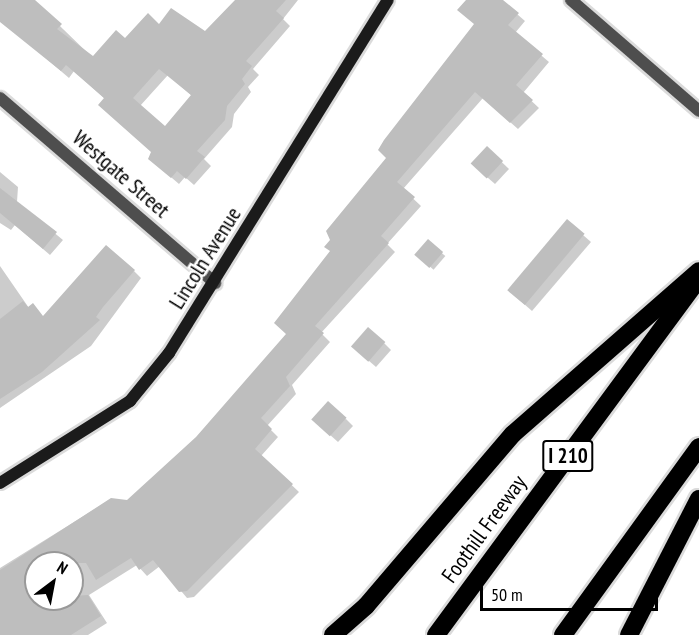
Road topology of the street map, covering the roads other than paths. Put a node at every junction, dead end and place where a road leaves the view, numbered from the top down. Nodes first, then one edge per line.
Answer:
1 (388, 0) edge
2 (571, 0) edge
3 (0, 98) edge
4 (699, 111) edge
5 (699, 271) edge
6 (699, 278) edge
7 (215, 283) junction
8 (699, 447) edge
9 (0, 483) edge
10 (699, 499) edge
11 (333, 635) edge
12 (436, 635) edge
13 (563, 635) edge
14 (629, 635) edge

1 - 7 main road, Lincoln Avenue
2 - 4 street
3 - 7 street, Westgate Street
5 - 11 highway
6 - 12 highway, Foothill Freeway / I 210
7 - 9 main road, Lincoln Avenue
8 - 13 highway
10 - 14 highway

